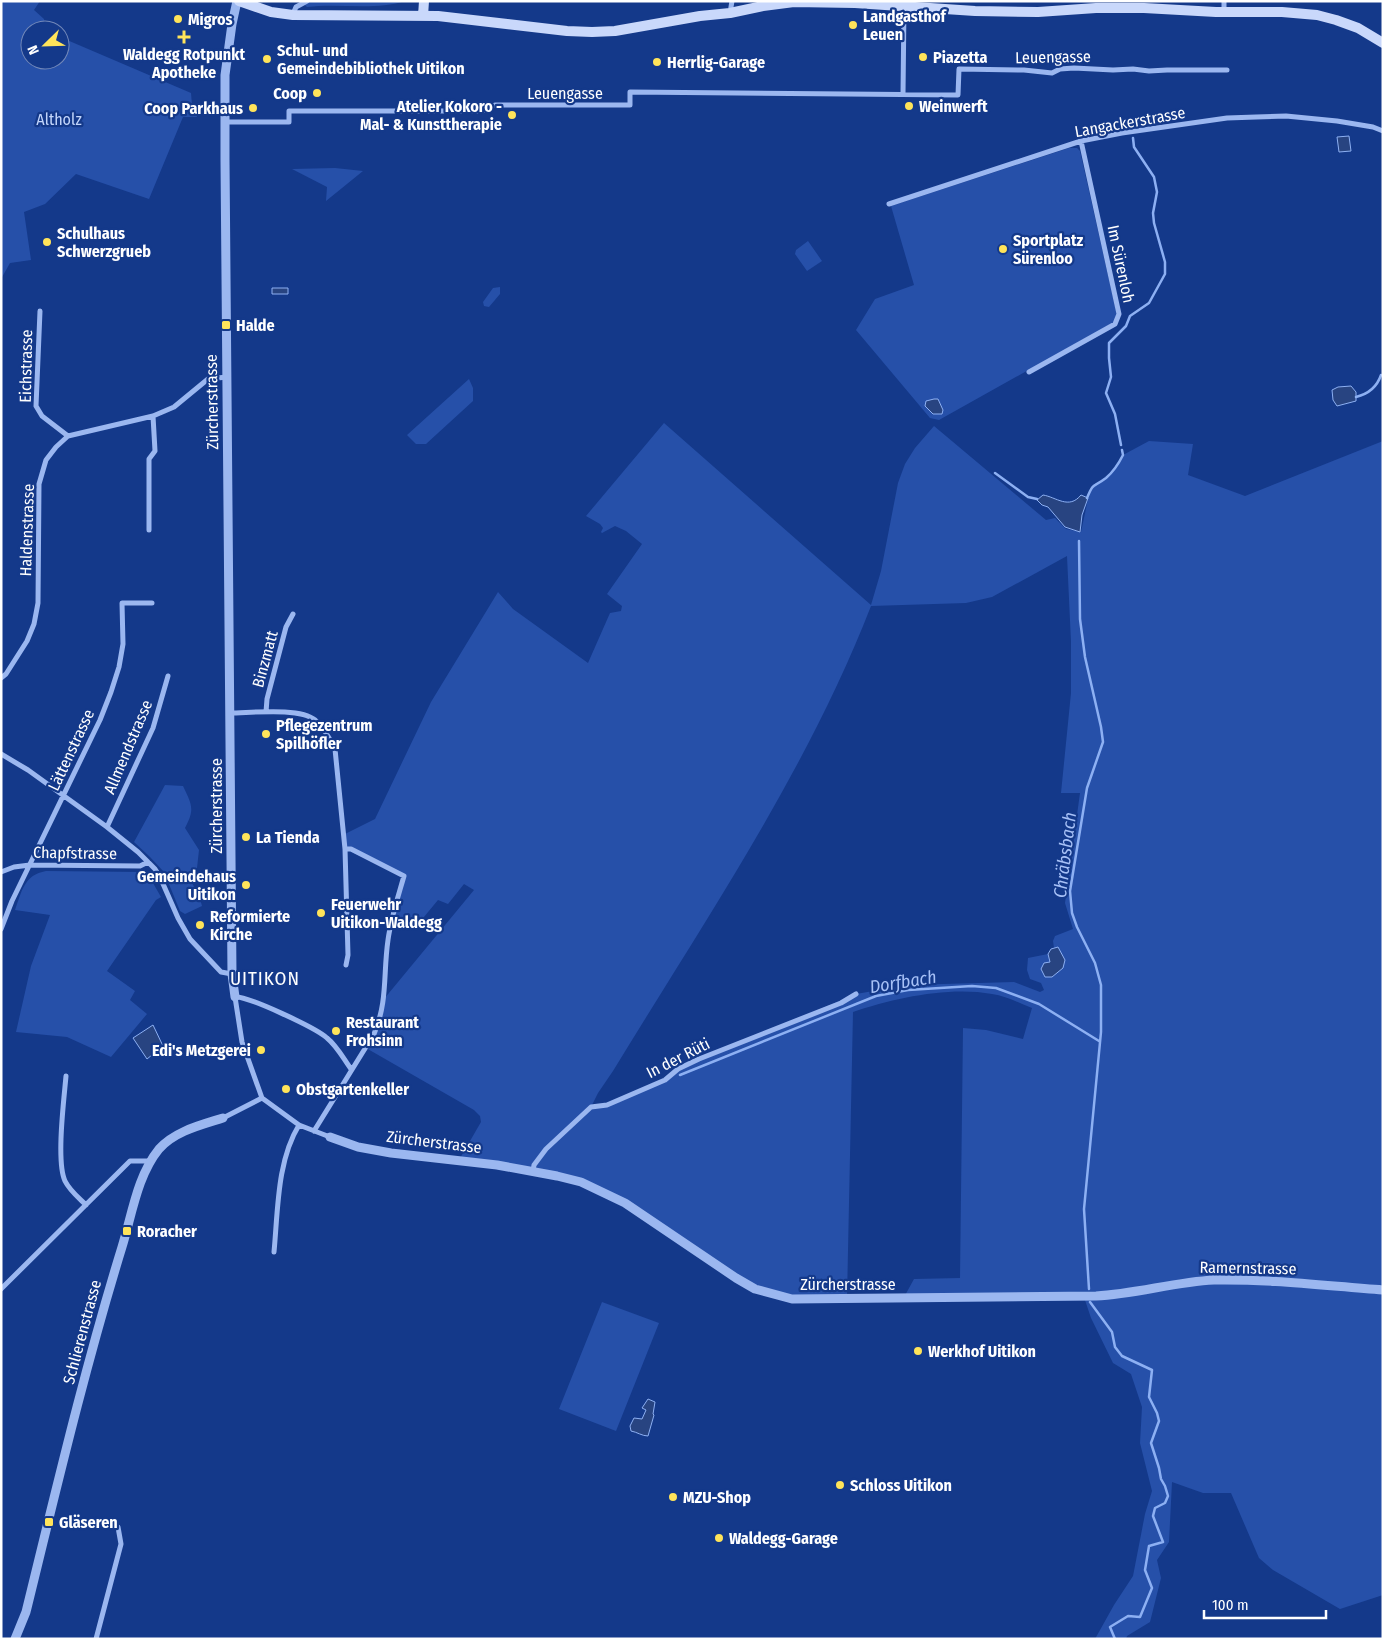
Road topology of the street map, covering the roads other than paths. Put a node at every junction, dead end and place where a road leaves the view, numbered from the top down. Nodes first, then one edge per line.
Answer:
1 (238, 1) edge
2 (307, 1) edge
3 (424, 1) edge
4 (732, 1) edge
5 (904, 6) junction
6 (1224, 6) edge
7 (730, 13) junction
8 (293, 15) junction
9 (423, 16) junction
10 (1383, 43) edge
11 (1226, 70) dead end
12 (903, 94) junction
13 (225, 122) junction
14 (1383, 130) edge
15 (1081, 141) junction
16 (889, 204) dead end
17 (40, 311) dead end
18 (1029, 372) dead end
19 (227, 377) junction
20 (153, 416) junction
21 (68, 436) junction
22 (149, 530) dead end
23 (152, 603) dead end
24 (293, 614) dead end
25 (168, 676) dead end
26 (1, 678) edge
27 (266, 712) junction
28 (230, 713) junction
29 (1, 754) edge
30 (64, 796) junction
31 (107, 826) junction
32 (344, 849) junction
33 (148, 862) junction
34 (30, 865) junction
35 (1, 872) edge
36 (1, 929) edge
37 (346, 965) dead end
38 (232, 974) junction
39 (856, 994) dead end
40 (235, 996) junction
41 (351, 1069) junction
42 (66, 1076) dead end
43 (262, 1098) junction
44 (223, 1118) joint
45 (299, 1125) junction
46 (314, 1131) junction
47 (330, 1137) joint
48 (151, 1161) junction
49 (533, 1171) junction
50 (86, 1205) junction
51 (274, 1252) dead end
52 (1, 1289) edge
53 (1383, 1290) edge
54 (1054, 1297) joint
55 (118, 1527) dead end
56 (15, 1639) edge
57 (96, 1639) edge

1 - 8 main road
1 - 13 street, Zürcherstrasse
2 - 8 street
3 - 9 main road
4 - 7 street
5 - 6 main road
5 - 7 main road
5 - 12 street
6 - 10 main road
7 - 9 main road
8 - 9 main road
11 - 12 street, Leuengasse
12 - 13 street, Leuengasse
13 - 19 street, Zürcherstrasse
14 - 15 street, Langackerstrasse
15 - 16 street, Langackerstrasse
15 - 18 street, Im Sürenloh
17 - 21 street, Eichstrasse
19 - 20 street
19 - 28 street, Zürcherstrasse
20 - 21 street
20 - 22 street
21 - 26 street, Haldenstrasse
23 - 30 street, Lättenstrasse
24 - 27 street, Binzmatt
25 - 31 street, Allmendstrasse
27 - 28 street
27 - 32 street
28 - 38 street, Zürcherstrasse
29 - 30 street
30 - 31 street
30 - 34 street, Lättenstrasse
31 - 33 street
32 - 37 street
32 - 41 street
33 - 34 street, Chapfstrasse
33 - 38 street
34 - 35 street, Chapfstrasse
34 - 36 street, Lättenstrasse
38 - 40 street, Zürcherstrasse
39 - 49 street, In der Rüti
40 - 41 street
40 - 43 street, Zürcherstrasse
41 - 46 street
42 - 50 street
43 - 44 street, Schlierenstrasse
43 - 45 street, Zürcherstrasse
44 - 48 street, Schlierenstrasse
45 - 46 street, Zürcherstrasse
45 - 51 street
46 - 47 street, Zürcherstrasse
47 - 49 street, Zürcherstrasse
48 - 50 street
48 - 56 street, Schlierenstrasse
49 - 54 street, Zürcherstrasse
50 - 52 street
53 - 54 street, Ramernstrasse
55 - 57 street

